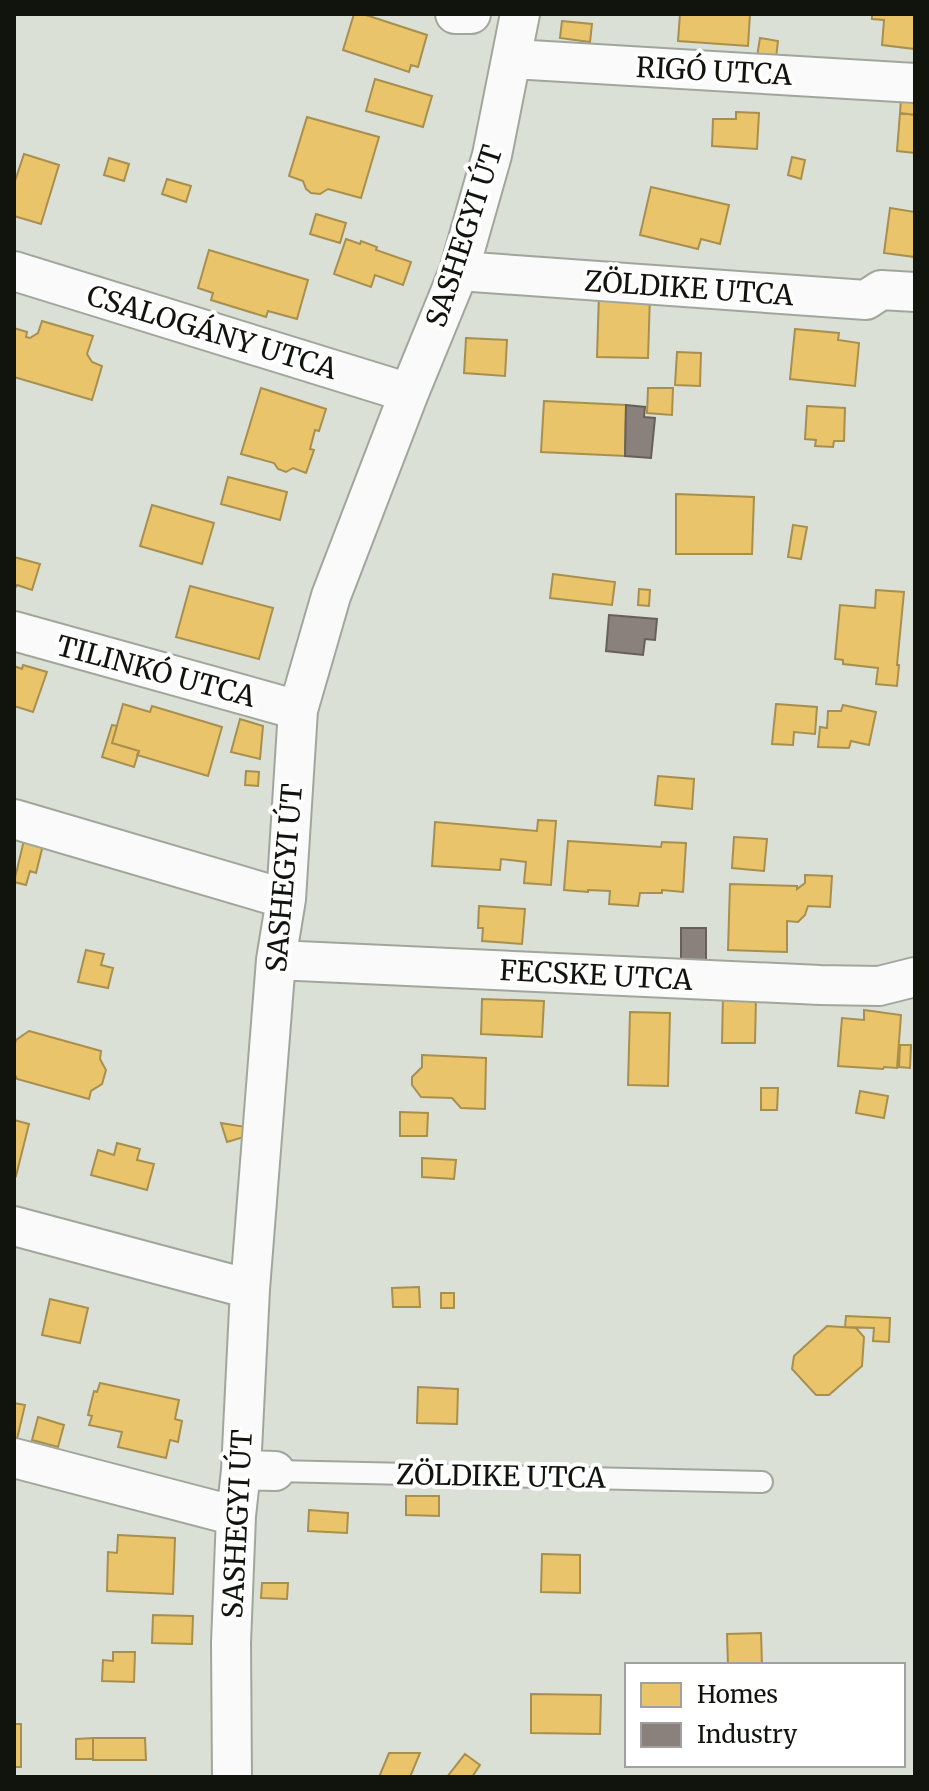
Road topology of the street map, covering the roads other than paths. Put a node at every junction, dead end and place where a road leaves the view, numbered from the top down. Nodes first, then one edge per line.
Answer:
1 (456, 14) edge
2 (471, 14) edge
3 (520, 14) edge
4 (513, 59) junction
5 (915, 83) edge
6 (14, 271) edge
7 (459, 271) junction
8 (915, 292) edge
9 (409, 393) junction
10 (14, 631) edge
11 (298, 710) junction
12 (14, 819) edge
13 (286, 899) junction
14 (276, 960) junction
15 (915, 977) edge
16 (14, 1226) edge
17 (250, 1289) junction
18 (14, 1458) edge
19 (258, 1470) junction
20 (762, 1482) dead end
21 (236, 1516) junction
22 (232, 1777) edge

1 - 2 street
3 - 4 street, SASHEGYI ÚT
4 - 5 street, RIGÓ UTCA
4 - 7 street, SASHEGYI ÚT
6 - 9 street, CSALOGÁNY UTCA
7 - 8 street, ZÖLDIKE UTCA
7 - 9 street, SASHEGYI ÚT
9 - 11 street, SASHEGYI ÚT
10 - 11 street, TILINKÓ UTCA
11 - 13 street, SASHEGYI ÚT
12 - 13 street
13 - 14 street, SASHEGYI ÚT
14 - 15 street, FECSKE UTCA
14 - 17 street, SASHEGYI ÚT
16 - 17 street
17 - 19 street, SASHEGYI ÚT
18 - 21 street
19 - 20 lane, ZÖLDIKE UTCA
19 - 21 street, SASHEGYI ÚT
21 - 22 street, SASHEGYI ÚT

